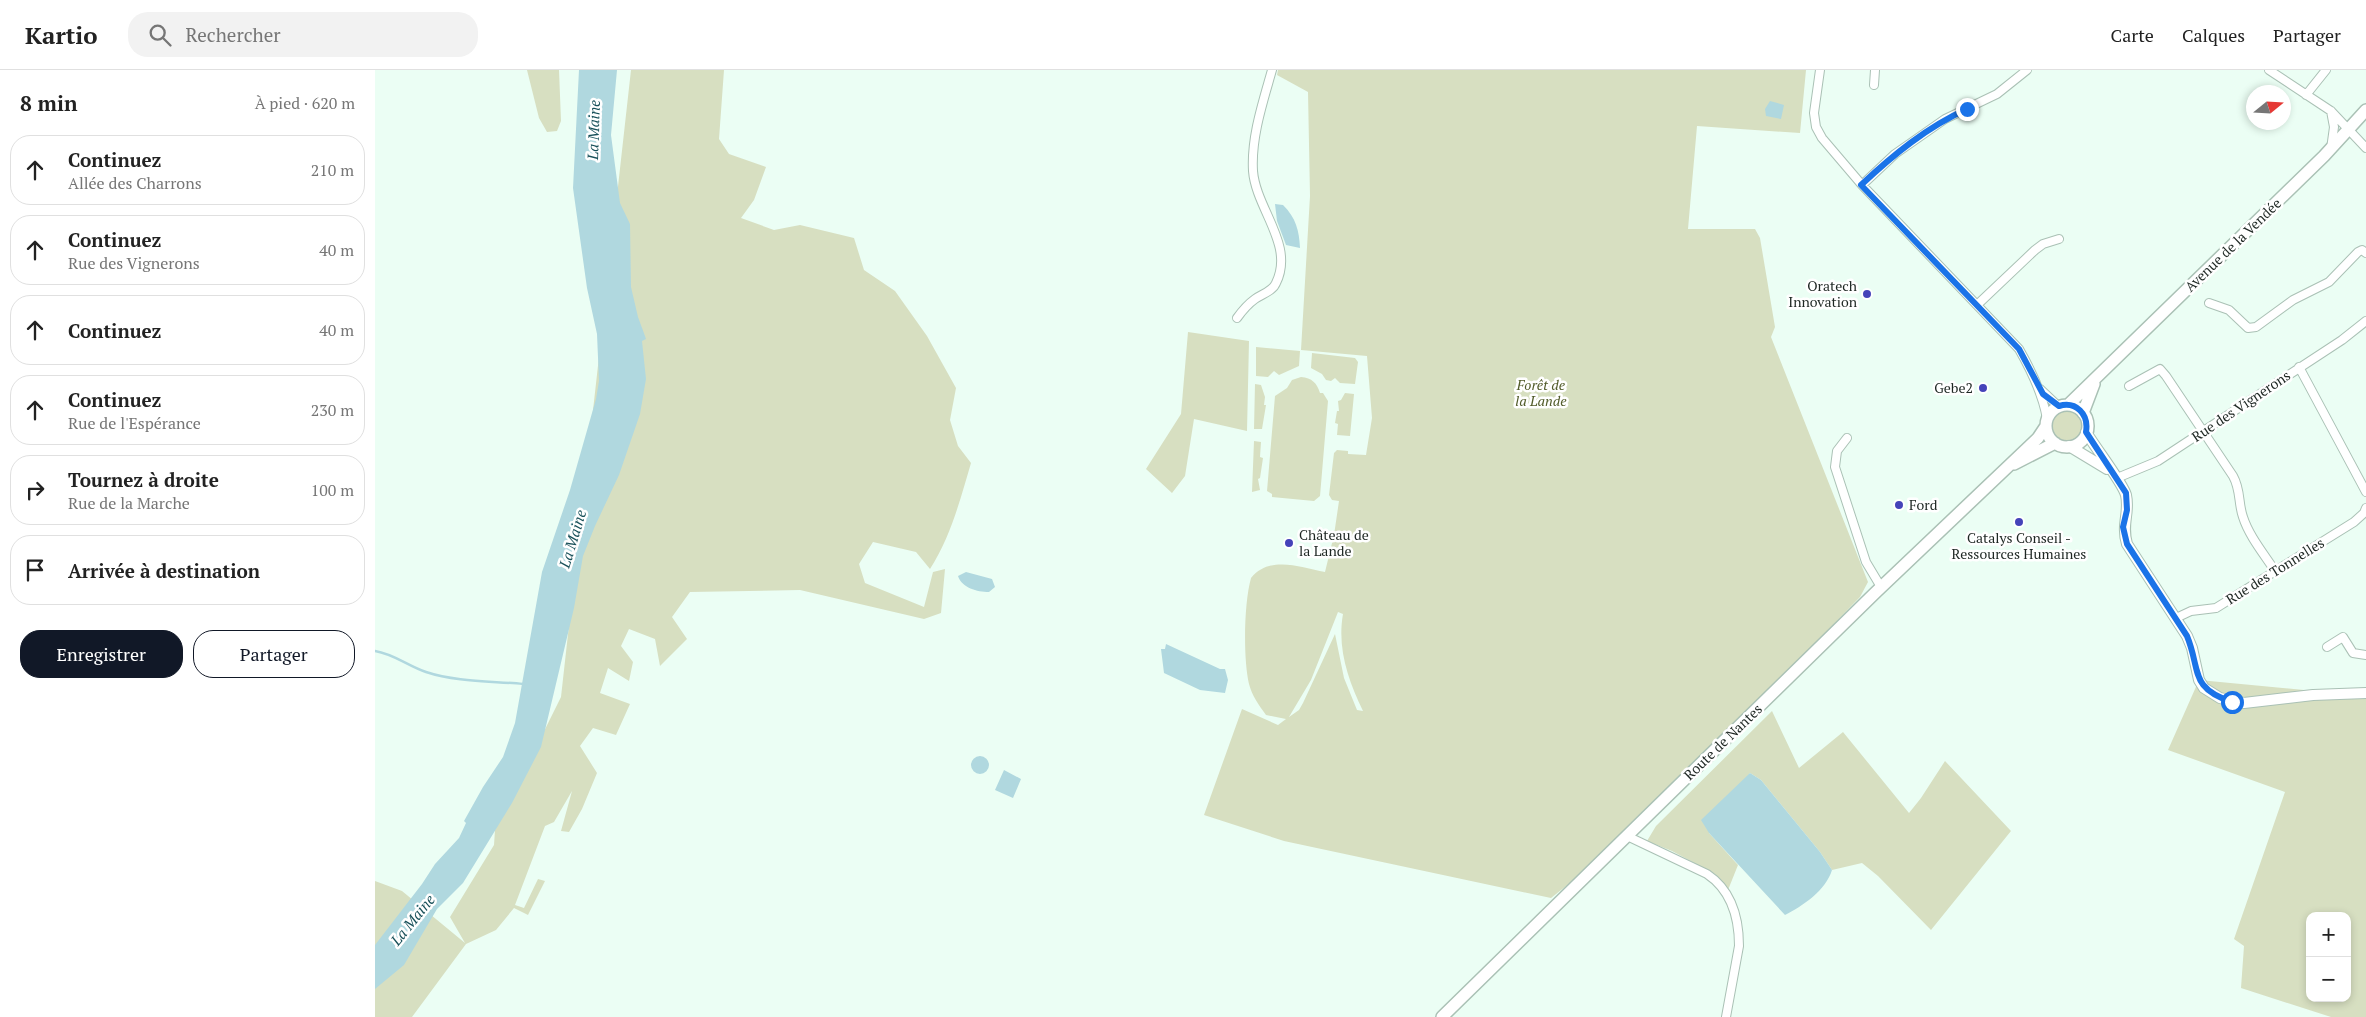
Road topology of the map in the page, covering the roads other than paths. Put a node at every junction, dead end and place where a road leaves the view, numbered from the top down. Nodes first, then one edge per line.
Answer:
1 (1271, 70) edge
2 (1820, 70) edge
3 (1875, 70) edge
4 (2027, 70) edge
5 (2269, 70) edge
6 (2326, 70) edge
7 (1874, 85) dead end
8 (2306, 95) junction
9 (2366, 110) edge
10 (2331, 111) junction
11 (2350, 129) junction
12 (2366, 148) edge
13 (2331, 149) junction
14 (1859, 182) junction
15 (2059, 239) dead end
16 (2366, 254) edge
17 (2209, 303) dead end
18 (1977, 305) junction
19 (1237, 318) dead end
20 (2366, 321) edge
21 (2299, 367) junction
22 (2097, 377) junction
23 (2034, 380) junction
24 (2129, 386) dead end
25 (2063, 406) junction
26 (2083, 413) junction
27 (2046, 422) junction
28 (2203, 431) junction
29 (2086, 432) junction
30 (1847, 438) dead end
31 (2055, 443) junction
32 (2069, 446) junction
33 (2005, 468) junction
34 (2114, 475) junction
35 (2366, 492) edge
36 (2366, 508) edge
37 (2275, 570) junction
38 (1881, 587) junction
39 (2176, 618) junction
40 (2327, 647) dead end
41 (2366, 656) edge
42 (2366, 693) edge
43 (1627, 836) junction
44 (1442, 1017) edge
45 (1726, 1017) edge

1 - 19 street
2 - 14 street
3 - 7 street
4 - 14 street
5 - 8 street
6 - 8 street
8 - 10 street
9 - 11 main road, Avenue de la Vendée
10 - 11 street
10 - 13 street
11 - 12 street
11 - 13 main road, Avenue de la Vendée
13 - 22 main road, Avenue de la Vendée
14 - 18 street
15 - 18 street
16 - 17 street
18 - 23 street
20 - 21 street, Rue des Vignerons
21 - 28 street, Rue des Vignerons
21 - 35 street
22 - 25 main road, Avenue de la Vendée
22 - 26 main road, Avenue de la Vendée
23 - 25 street
23 - 27 street
24 - 28 street
25 - 26 main road
25 - 27 main road
26 - 29 main road
27 - 31 main road
27 - 33 main road, Route de Nantes
28 - 34 street, Rue des Vignerons
28 - 37 street
29 - 32 main road
29 - 34 street
30 - 38 street
31 - 32 main road
31 - 33 main road, Route de Nantes
32 - 34 street
33 - 38 main road, Route de Nantes
34 - 39 street
36 - 37 street, Rue des Tonnelles
37 - 39 street, Rue des Tonnelles
38 - 43 main road, Route de Nantes
39 - 42 street
40 - 41 street
43 - 44 main road, Route de Nantes
43 - 45 street

